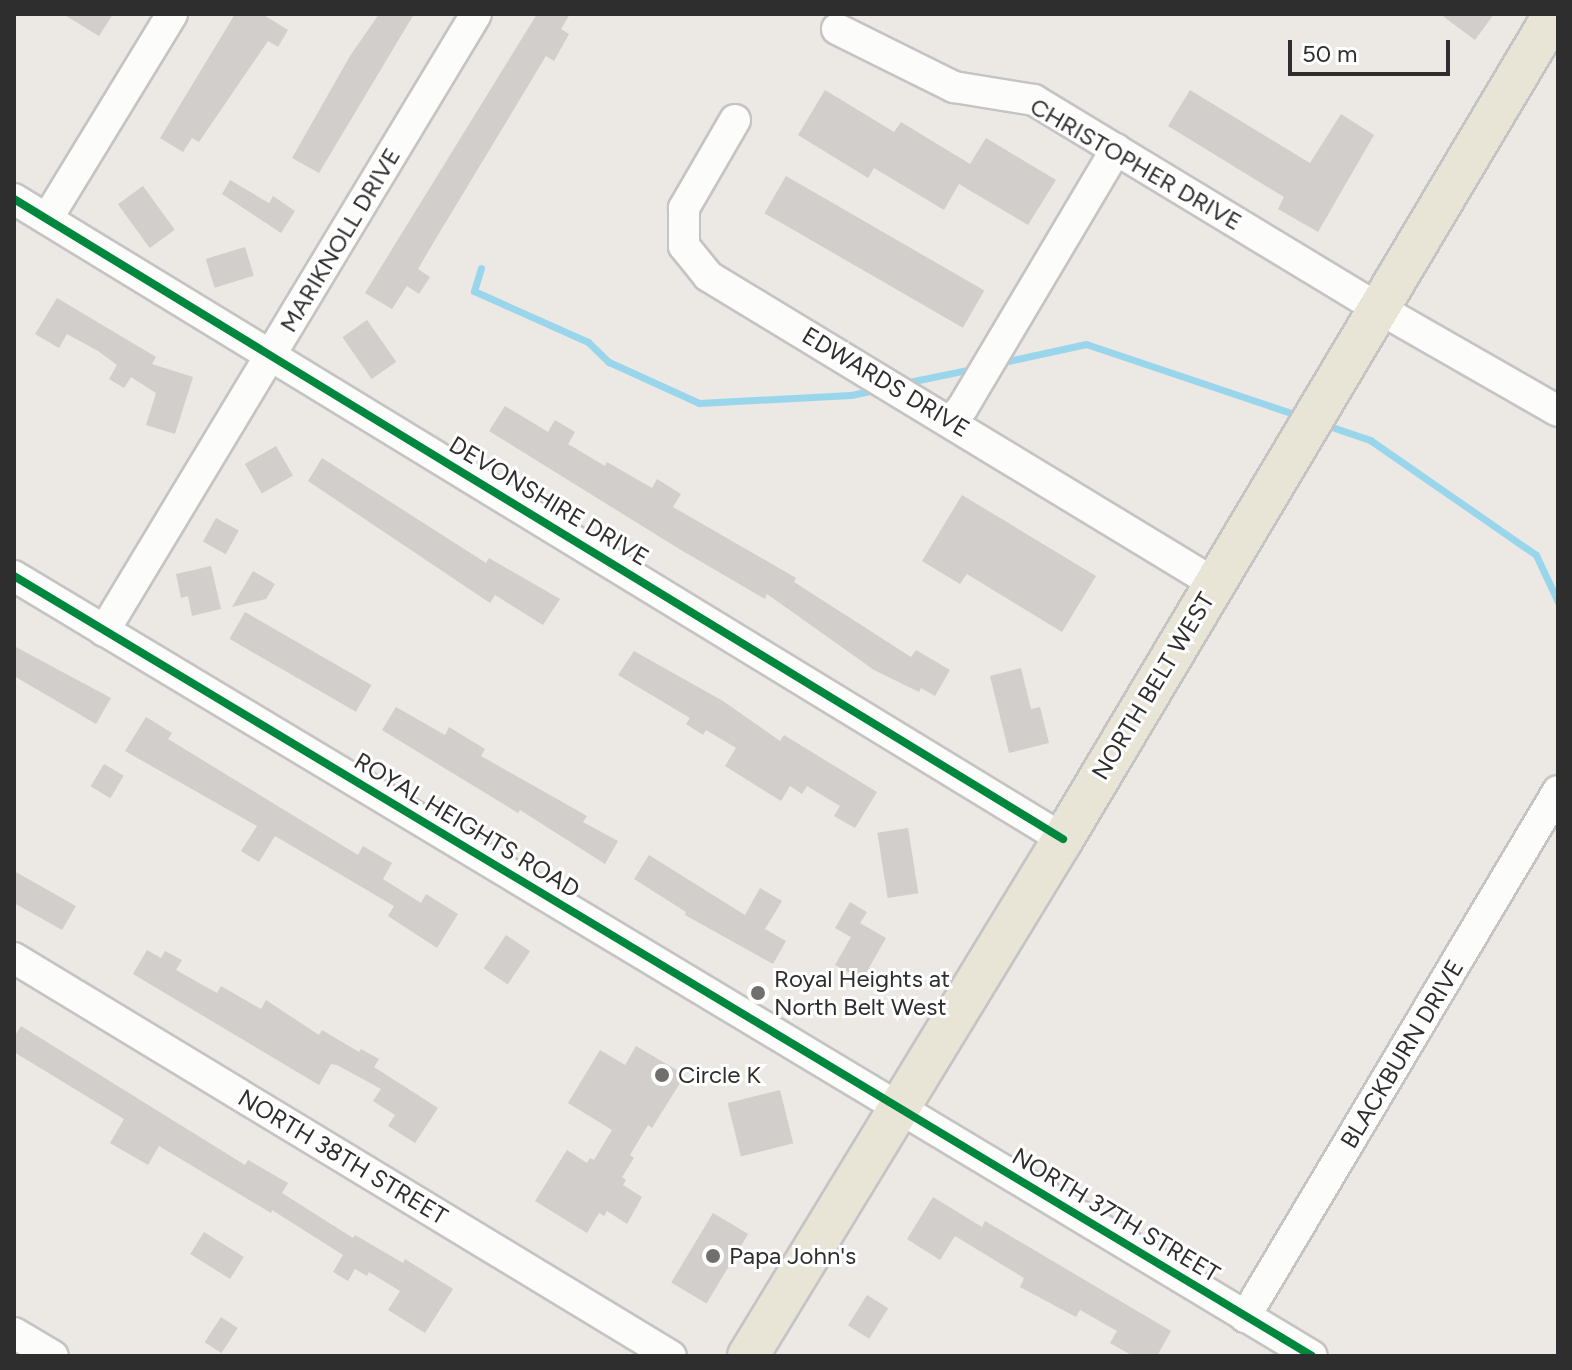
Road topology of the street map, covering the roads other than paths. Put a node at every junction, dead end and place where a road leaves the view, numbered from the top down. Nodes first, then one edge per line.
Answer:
1 (172, 14) edge
2 (476, 14) edge
3 (1554, 14) edge
4 (837, 29) dead end
5 (735, 120) dead end
6 (1116, 149) junction
7 (14, 199) edge
8 (47, 219) junction
9 (1378, 308) junction
10 (271, 354) junction
11 (1558, 411) edge
12 (951, 421) junction
13 (14, 576) edge
14 (1214, 583) junction
15 (104, 631) junction
16 (1558, 791) edge
17 (1063, 839) junction
18 (14, 958) edge
19 (900, 1107) junction
20 (1245, 1317) junction
21 (14, 1333) edge
22 (53, 1356) edge
23 (671, 1356) edge
24 (748, 1356) edge
25 (1312, 1356) edge

1 - 8 street
2 - 10 street, MARIKNOLL DRIVE
3 - 9 main road, NORTH BELT WEST
4 - 6 street, CHRISTOPHER DRIVE
5 - 12 street, EDWARDS DRIVE
6 - 9 street, CHRISTOPHER DRIVE
6 - 12 street
7 - 8 street, DEVONSHIRE DRIVE
8 - 10 street, DEVONSHIRE DRIVE
9 - 11 street, CHRISTOPHER DRIVE
9 - 14 main road, NORTH BELT WEST
10 - 15 street, MARIKNOLL DRIVE
10 - 17 street, DEVONSHIRE DRIVE
12 - 14 street, EDWARDS DRIVE
13 - 15 street, ROYAL HEIGHTS ROAD
14 - 17 main road, NORTH BELT WEST
15 - 19 street, ROYAL HEIGHTS ROAD
16 - 20 street, BLACKBURN DRIVE
17 - 19 main road, NORTH BELT WEST
18 - 23 street, NORTH 38TH STREET
19 - 20 street, NORTH 37TH STREET
19 - 24 main road, NORTH BELT WEST
20 - 25 street, NORTH 37TH STREET
21 - 22 street

